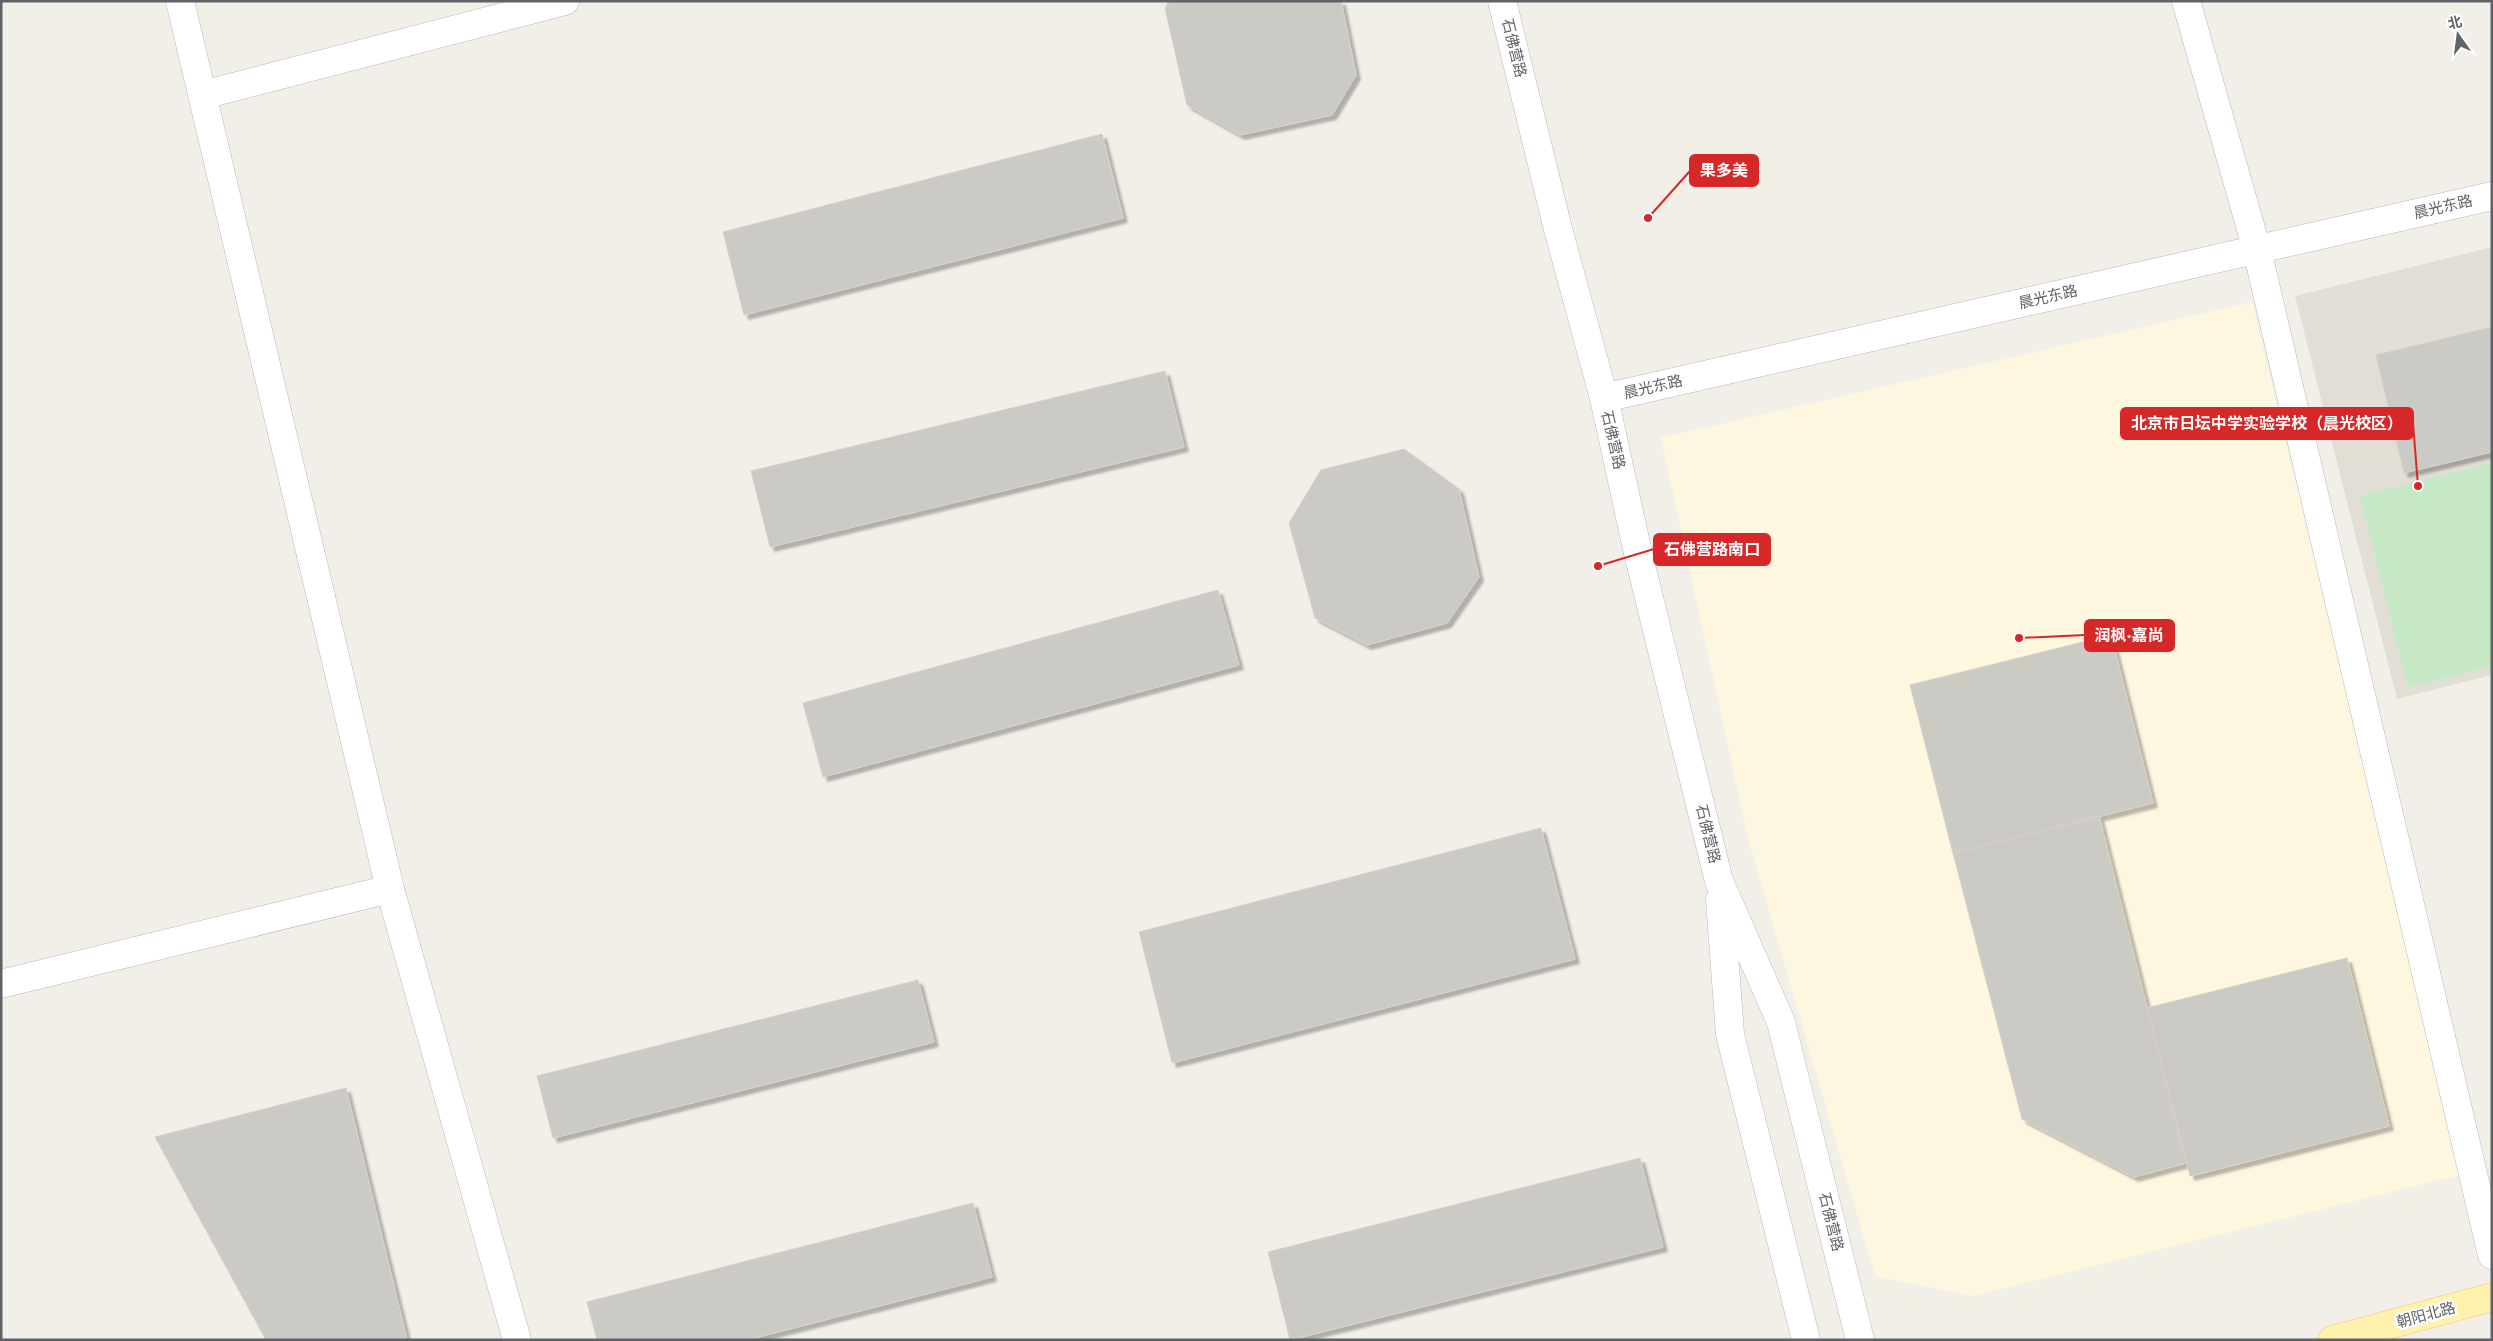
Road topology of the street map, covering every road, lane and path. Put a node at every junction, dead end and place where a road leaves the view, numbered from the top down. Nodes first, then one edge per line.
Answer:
1 (180, 1) edge
2 (565, 1) edge
3 (1502, 1) edge
4 (2186, 1) edge
5 (203, 95) junction
6 (2492, 196) edge
7 (2257, 250) junction
8 (1604, 398) junction
9 (1719, 881) junction
10 (390, 888) junction
11 (1, 984) edge
12 (2492, 1255) edge
13 (2492, 1297) edge
14 (517, 1340) edge
15 (1806, 1340) edge
16 (1860, 1340) edge
17 (2332, 1340) edge

1 - 5 street
2 - 5 street
3 - 8 street, 石佛营路
4 - 7 street
5 - 10 street
6 - 7 street, 晨光东路
7 - 8 street, 晨光东路
7 - 12 street
8 - 9 street, 石佛营路
9 - 15 street, 石佛营路
9 - 16 street, 石佛营路
10 - 11 street
10 - 14 street
13 - 17 main road, 朝阳北路

